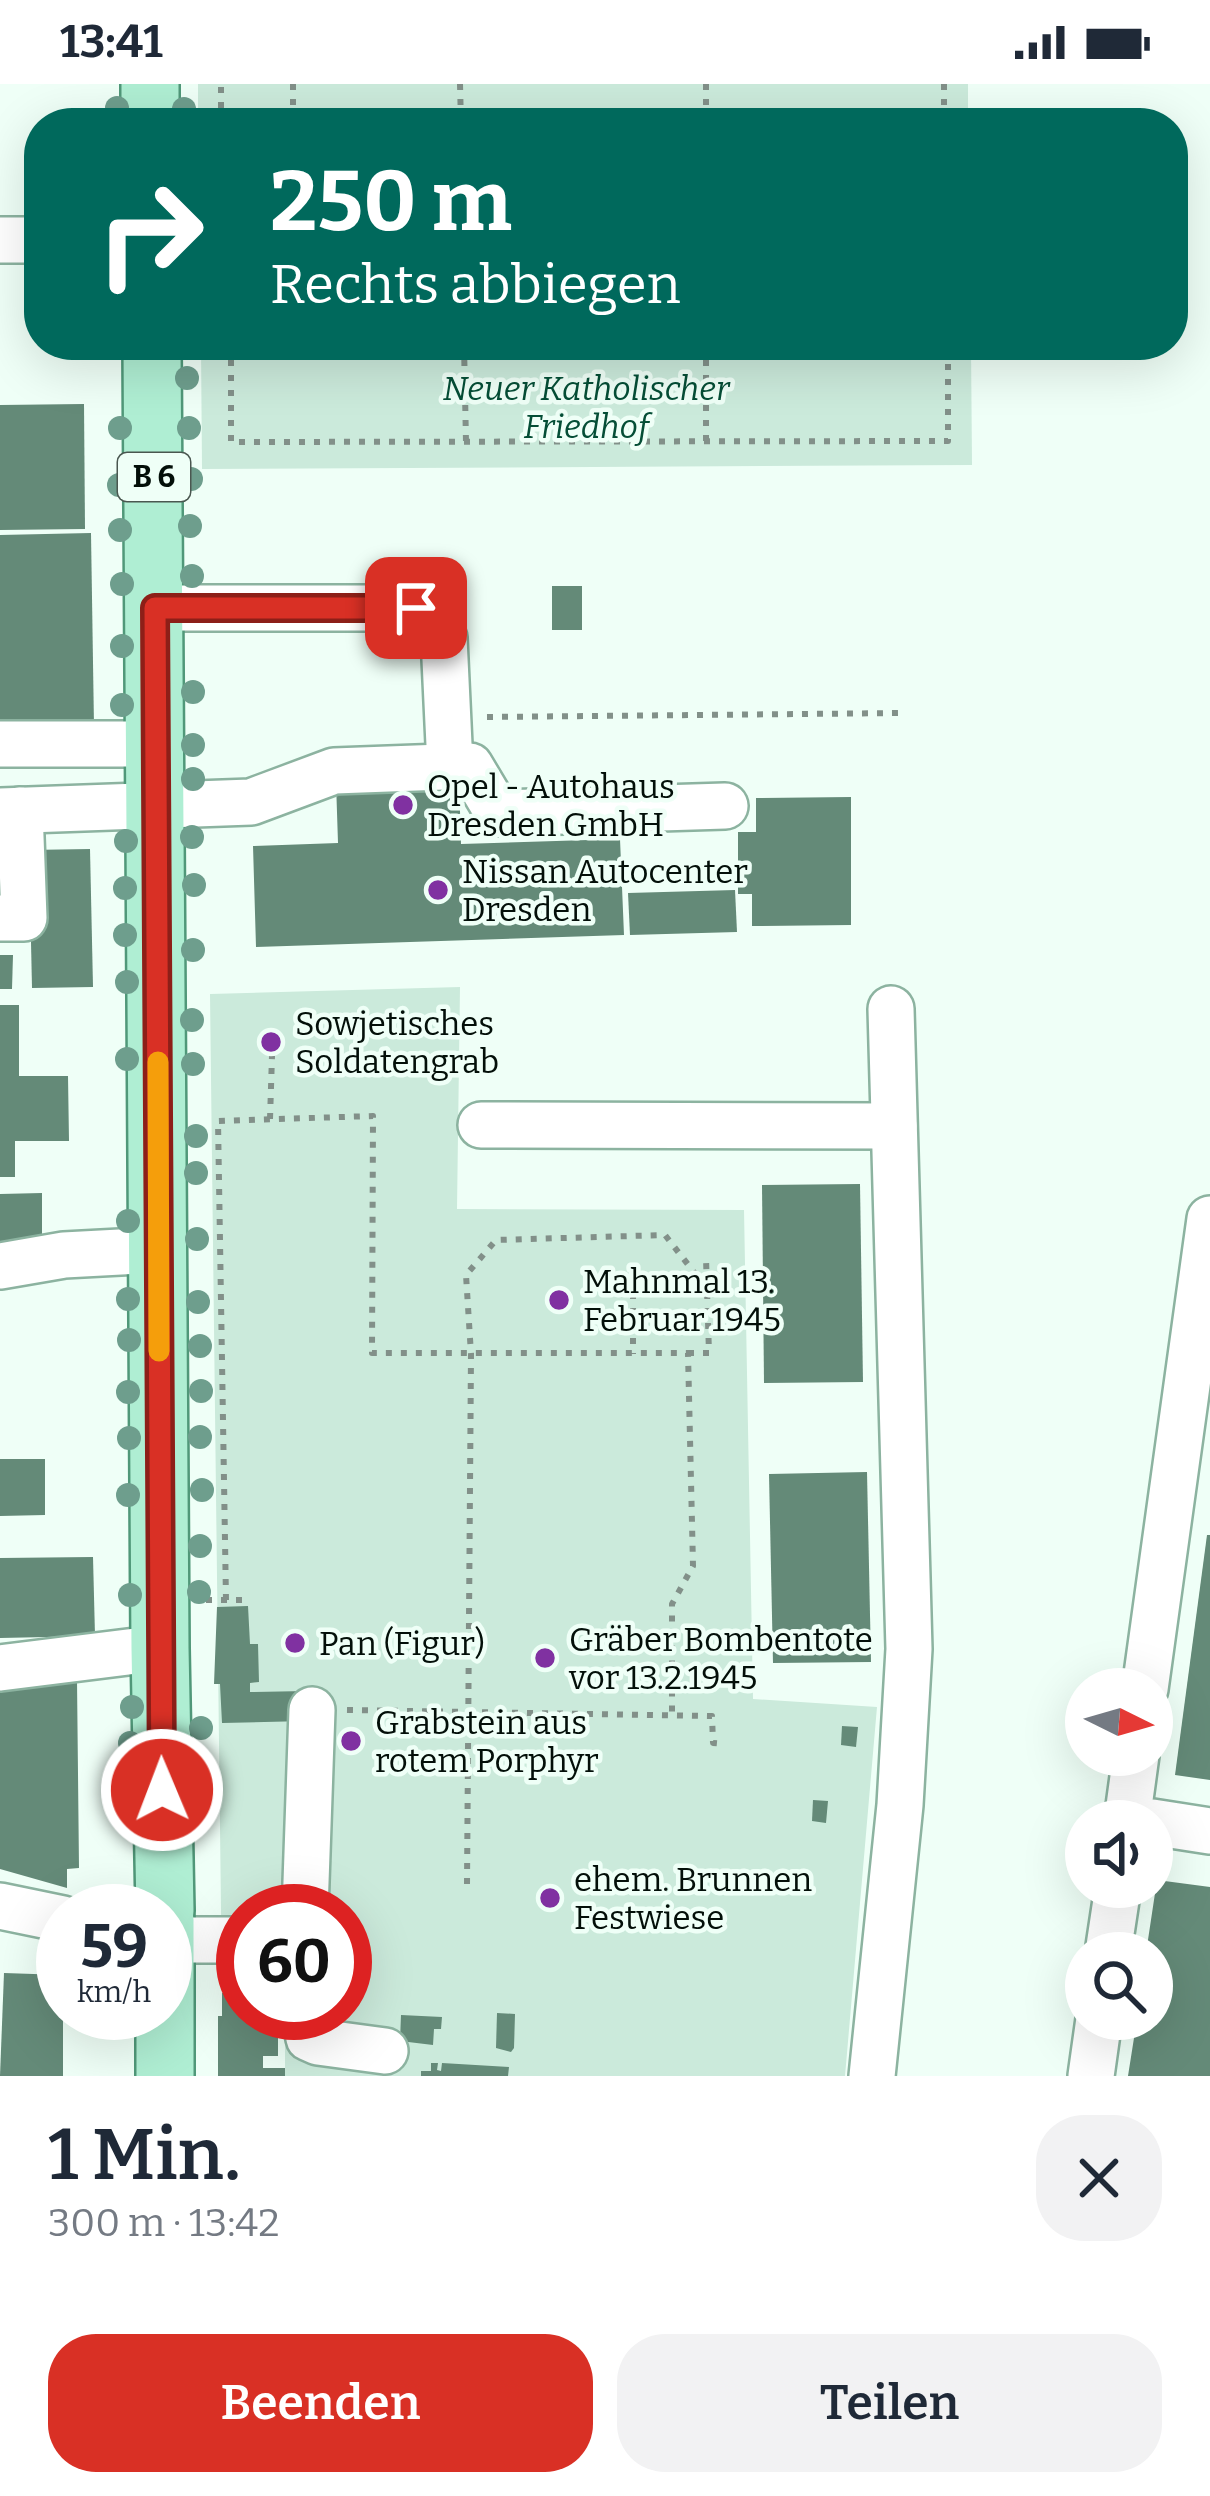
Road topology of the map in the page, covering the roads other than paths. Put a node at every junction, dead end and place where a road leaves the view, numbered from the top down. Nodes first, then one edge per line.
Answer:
1 (152, 360) edge
2 (155, 608) junction
3 (0, 744) edge
4 (156, 745) junction
5 (450, 766) junction
6 (157, 804) junction
7 (725, 806) dead end
8 (10, 811) edge
9 (0, 918) edge
10 (891, 1009) dead end
11 (481, 1125) dead end
12 (894, 1126) junction
13 (1210, 1219) edge
14 (158, 1250) junction
15 (0, 1266) edge
16 (1203, 1330) edge
17 (160, 1648) junction
18 (0, 1668) edge
19 (1148, 1668) edge
20 (313, 1710) road end
21 (1173, 1826) edge
22 (1210, 1831) edge
23 (164, 1884) edge
24 (306, 1884) edge
25 (0, 1906) edge
26 (36, 1913) edge
27 (165, 2040) edge
28 (321, 2040) edge
29 (1096, 2040) edge
30 (385, 2051) dead end
31 (165, 2076) edge
32 (872, 2076) edge
33 (1090, 2076) edge

1 - 2 main road, B 6
2 - 4 main road, B 6
2 - 5 street
3 - 4 street
4 - 6 main road, B 6
5 - 6 street
5 - 7 street
6 - 8 street
6 - 14 main road, B 6
8 - 9 street
10 - 12 street
11 - 12 street
12 - 32 street
13 - 16 street
14 - 15 street
14 - 17 main road, B 6
16 - 19 street
17 - 18 street
17 - 23 main road, B 6
20 - 24 street
21 - 22 street
25 - 26 street
27 - 31 main road
28 - 30 street
29 - 33 street

